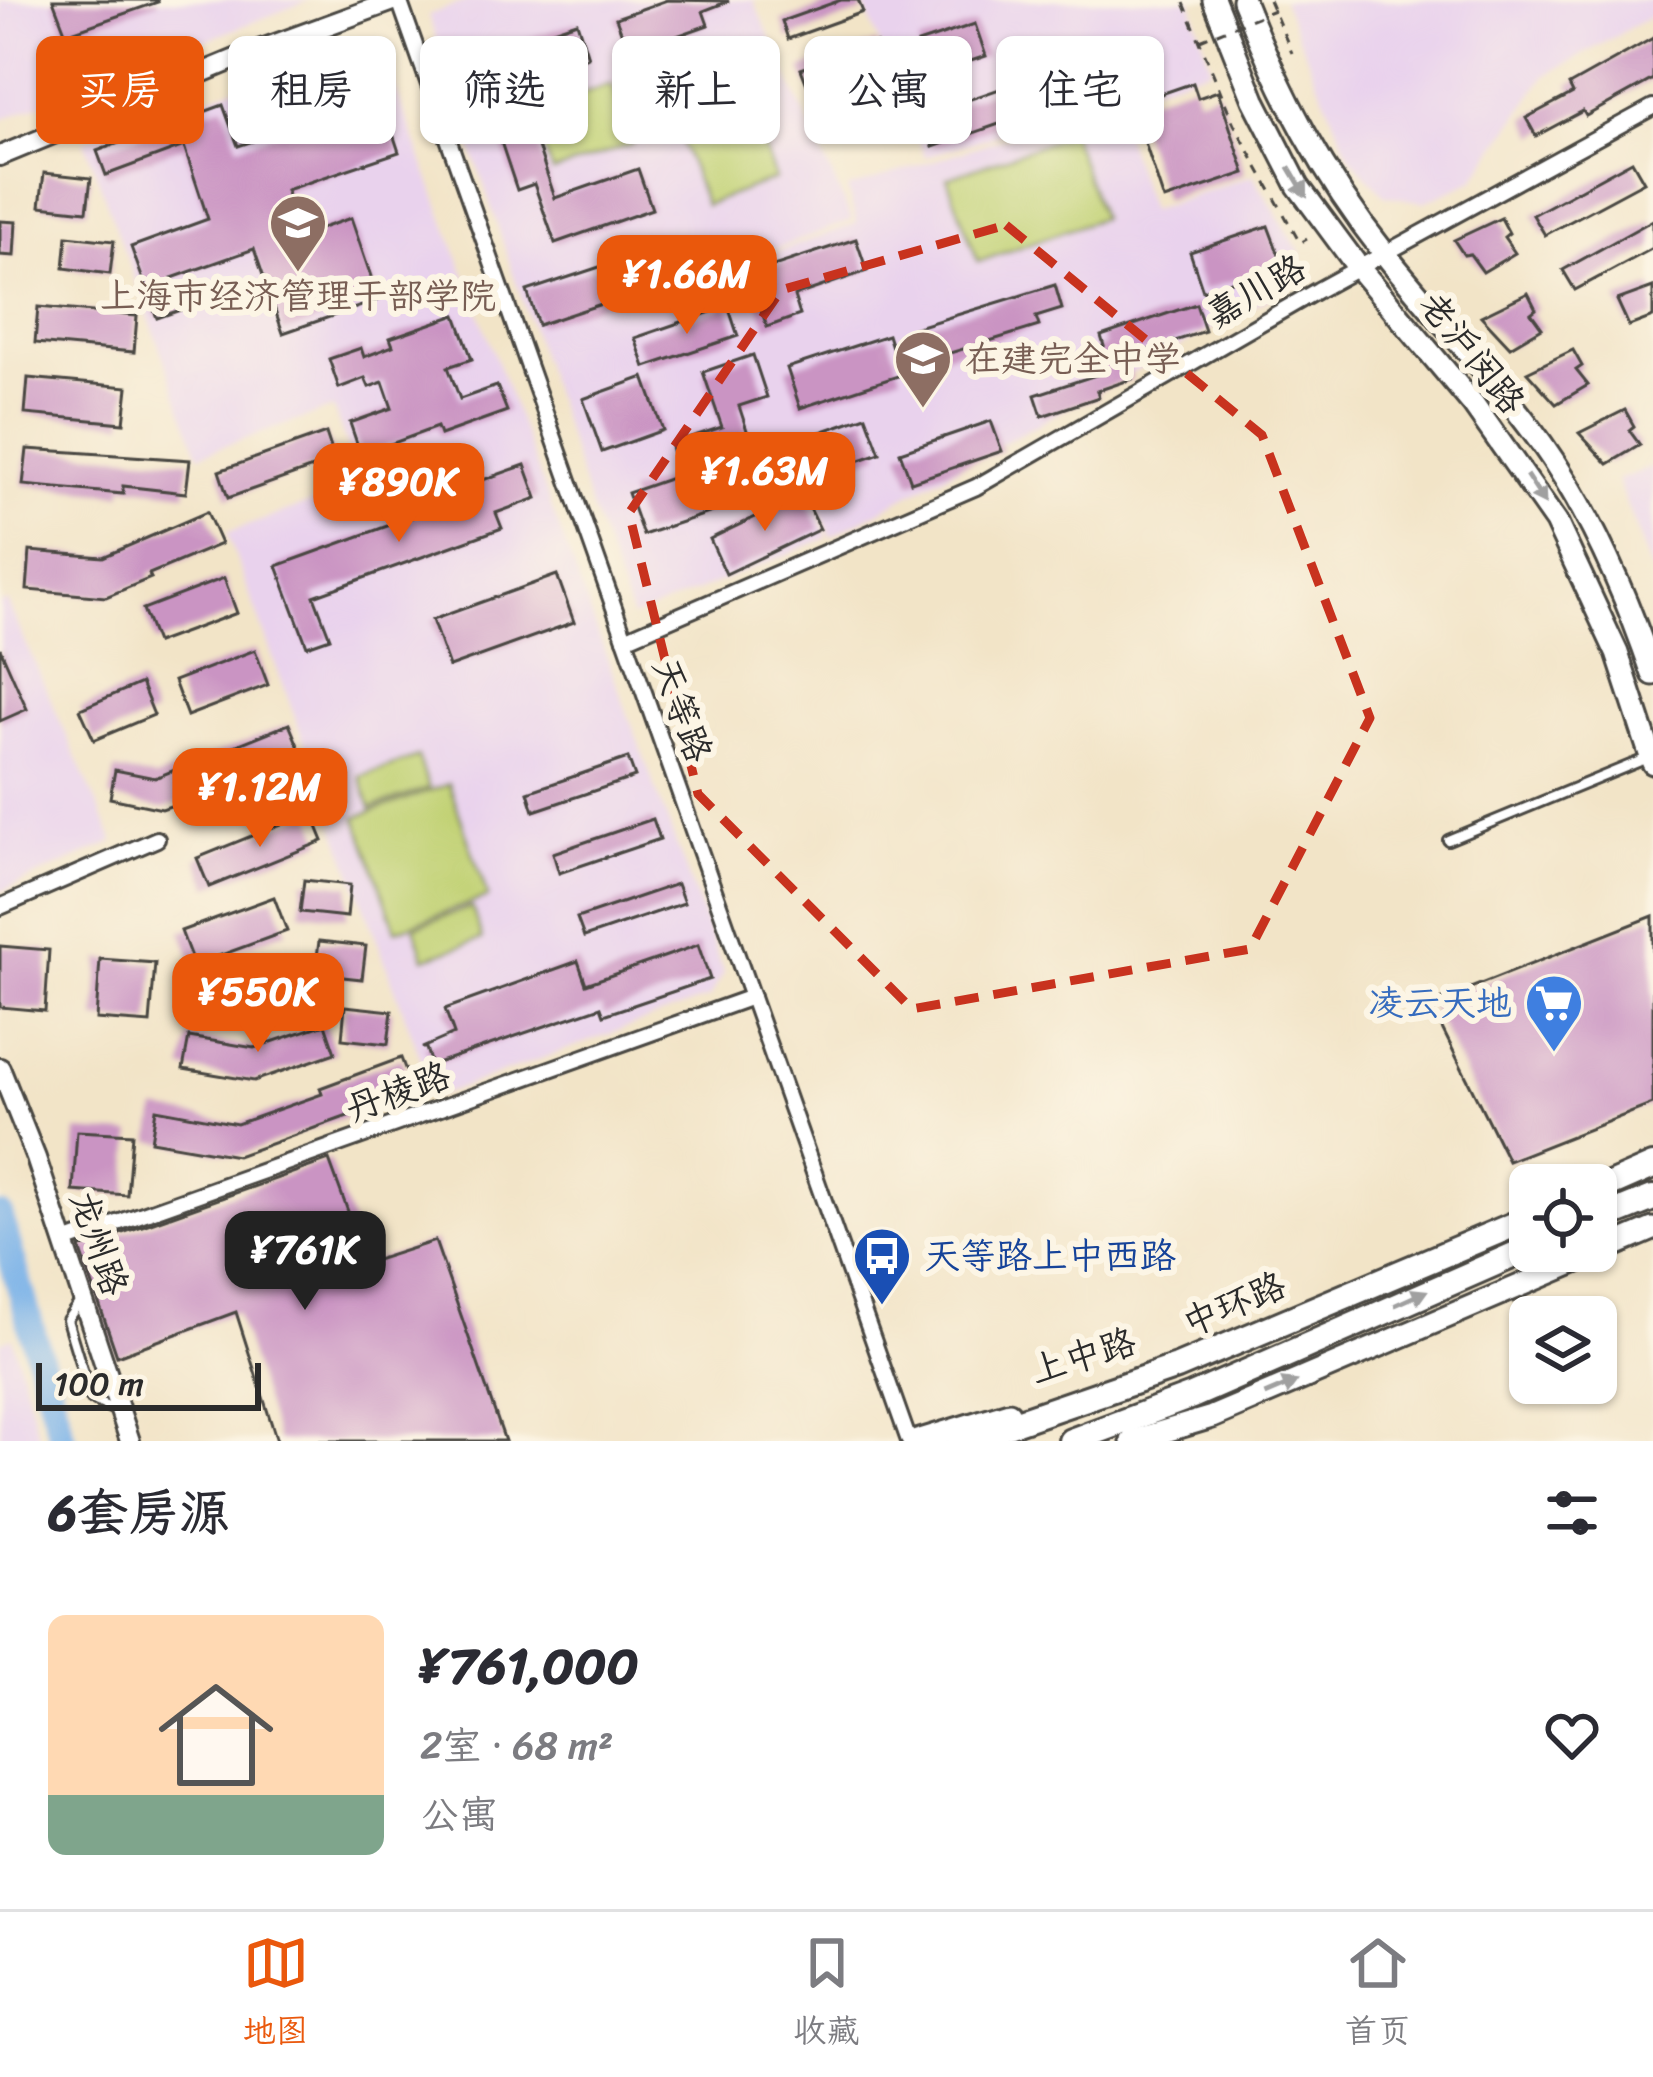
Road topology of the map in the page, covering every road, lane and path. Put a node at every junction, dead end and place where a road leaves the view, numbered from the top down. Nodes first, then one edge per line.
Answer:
1 (398, 0) edge
2 (1214, 0) edge
3 (1243, 0) edge
4 (1269, 0) edge
5 (1184, 3) dead end
6 (1274, 10) junction
7 (1200, 40) junction
8 (1292, 53) dead end
9 (1653, 107) edge
10 (0, 156) edge
11 (1307, 239) dead end
12 (1384, 253) junction
13 (1358, 267) junction
14 (625, 639) junction
15 (1653, 674) edge
16 (1652, 759) edge
17 (158, 839) dead end
18 (1448, 840) dead end
19 (0, 907) edge
20 (752, 997) junction
21 (0, 1068) edge
22 (1653, 1164) edge
23 (1617, 1179) edge
24 (1653, 1198) edge
25 (1617, 1213) edge
26 (1509, 1225) edge
27 (1509, 1225) edge
28 (1653, 1229) edge
29 (64, 1242) junction
30 (1509, 1257) edge
31 (130, 1441) edge
32 (913, 1441) edge
33 (961, 1441) edge
34 (1071, 1441) edge
35 (1132, 1441) edge

1 - 10 street
1 - 14 street, 天等路
2 -> 13 main road, 老沪闵路
3 - 12 main road, 老沪闵路
4 - 6 path
5 - 7 path
6 - 7 path, bridge
6 - 8 path
7 - 11 path
9 - 12 street, 嘉川路
12 - 13 street, 嘉川路
12 - 15 main road, 老沪闵路
13 - 14 street, 嘉川路
13 -> 16 main road, 老沪闵路
14 - 20 street, 天等路
16 - 18 lane
17 - 19 street
20 - 29 street, 丹棱路
20 - 32 street, 天等路
21 - 29 street, 龙州路
22 - 23 highway
24 - 25 highway
26 - 32 main road, 上中路
27 - 33 highway, 中环路
35 -> 28 main road
29 - 31 street, 龙州路
34 -> 30 highway, 中环路

